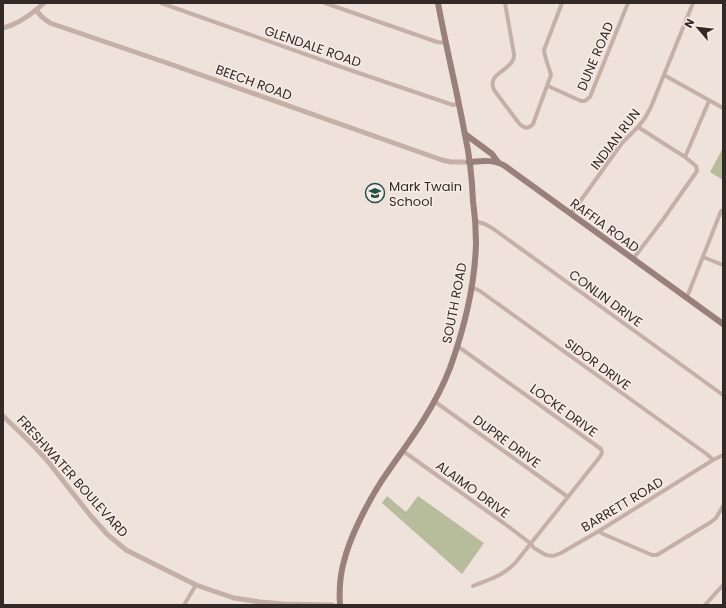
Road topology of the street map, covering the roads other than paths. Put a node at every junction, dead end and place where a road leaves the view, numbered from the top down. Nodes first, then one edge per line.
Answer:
1 (44, 3) edge
2 (162, 3) edge
3 (325, 3) edge
4 (438, 3) edge
5 (505, 3) edge
6 (562, 3) edge
7 (628, 3) edge
8 (693, 3) edge
9 (36, 10) junction
10 (3, 28) edge
11 (446, 43) junction
12 (664, 75) junction
13 (548, 86) junction
14 (709, 100) junction
15 (458, 104) junction
16 (723, 108) edge
17 (638, 127) junction
18 (465, 134) junction
19 (685, 157) junction
20 (470, 162) junction
21 (498, 162) junction
22 (723, 210) edge
23 (571, 214) junction
24 (475, 221) junction
25 (703, 257) junction
26 (633, 259) junction
27 (723, 265) edge
28 (471, 288) junction
29 (687, 297) junction
30 (723, 324) edge
31 (457, 346) junction
32 (723, 395) edge
33 (434, 401) junction
34 (3, 416) edge
35 (403, 451) junction
36 (723, 455) edge
37 (713, 460) junction
38 (568, 497) junction
39 (723, 506) edge
40 (599, 531) junction
41 (530, 544) junction
42 (196, 585) junction
43 (723, 585) edge
44 (473, 586) dead end
45 (184, 605) edge
46 (333, 605) edge
47 (340, 605) edge
48 (705, 605) edge

1 - 9 street
2 - 15 street, GLENDALE ROAD
3 - 11 street
4 - 11 main road, SOUTH ROAD
5 - 13 street
6 - 13 street
7 - 13 street, DUNE ROAD
8 - 12 street, INDIAN RUN
9 - 10 street
9 - 20 street, BEECH ROAD
11 - 15 main road, SOUTH ROAD
12 - 14 street
12 - 17 street, INDIAN RUN
14 - 16 street
14 - 19 street
15 - 18 main road, SOUTH ROAD
17 - 19 street
17 - 23 street, INDIAN RUN
18 - 20 main road, SOUTH ROAD
18 - 21 main road
19 - 26 street
20 - 21 main road, RAFFIA ROAD
20 - 24 main road, SOUTH ROAD
21 - 23 main road, RAFFIA ROAD
22 - 25 street
23 - 26 main road, RAFFIA ROAD
24 - 28 main road, SOUTH ROAD
24 - 32 street, CONLIN DRIVE
25 - 27 street
25 - 29 street
26 - 29 main road, RAFFIA ROAD
28 - 31 main road, SOUTH ROAD
28 - 37 street, SIDOR DRIVE
29 - 30 main road, RAFFIA ROAD
31 - 33 main road, SOUTH ROAD
31 - 38 street, LOCKE DRIVE
33 - 35 main road, SOUTH ROAD
33 - 38 street, DUPRE DRIVE
34 - 42 street, FRESHWATER BOULEVARD
35 - 41 street, ALAIMO DRIVE
35 - 47 main road, SOUTH ROAD
36 - 37 street, BARRETT ROAD
37 - 40 street, BARRETT ROAD
38 - 41 street, LOCKE DRIVE
39 - 40 street
40 - 41 street, BARRETT ROAD
41 - 44 street, LOCKE DRIVE
42 - 45 street
42 - 46 street, FRESHWATER BOULEVARD
43 - 48 street

